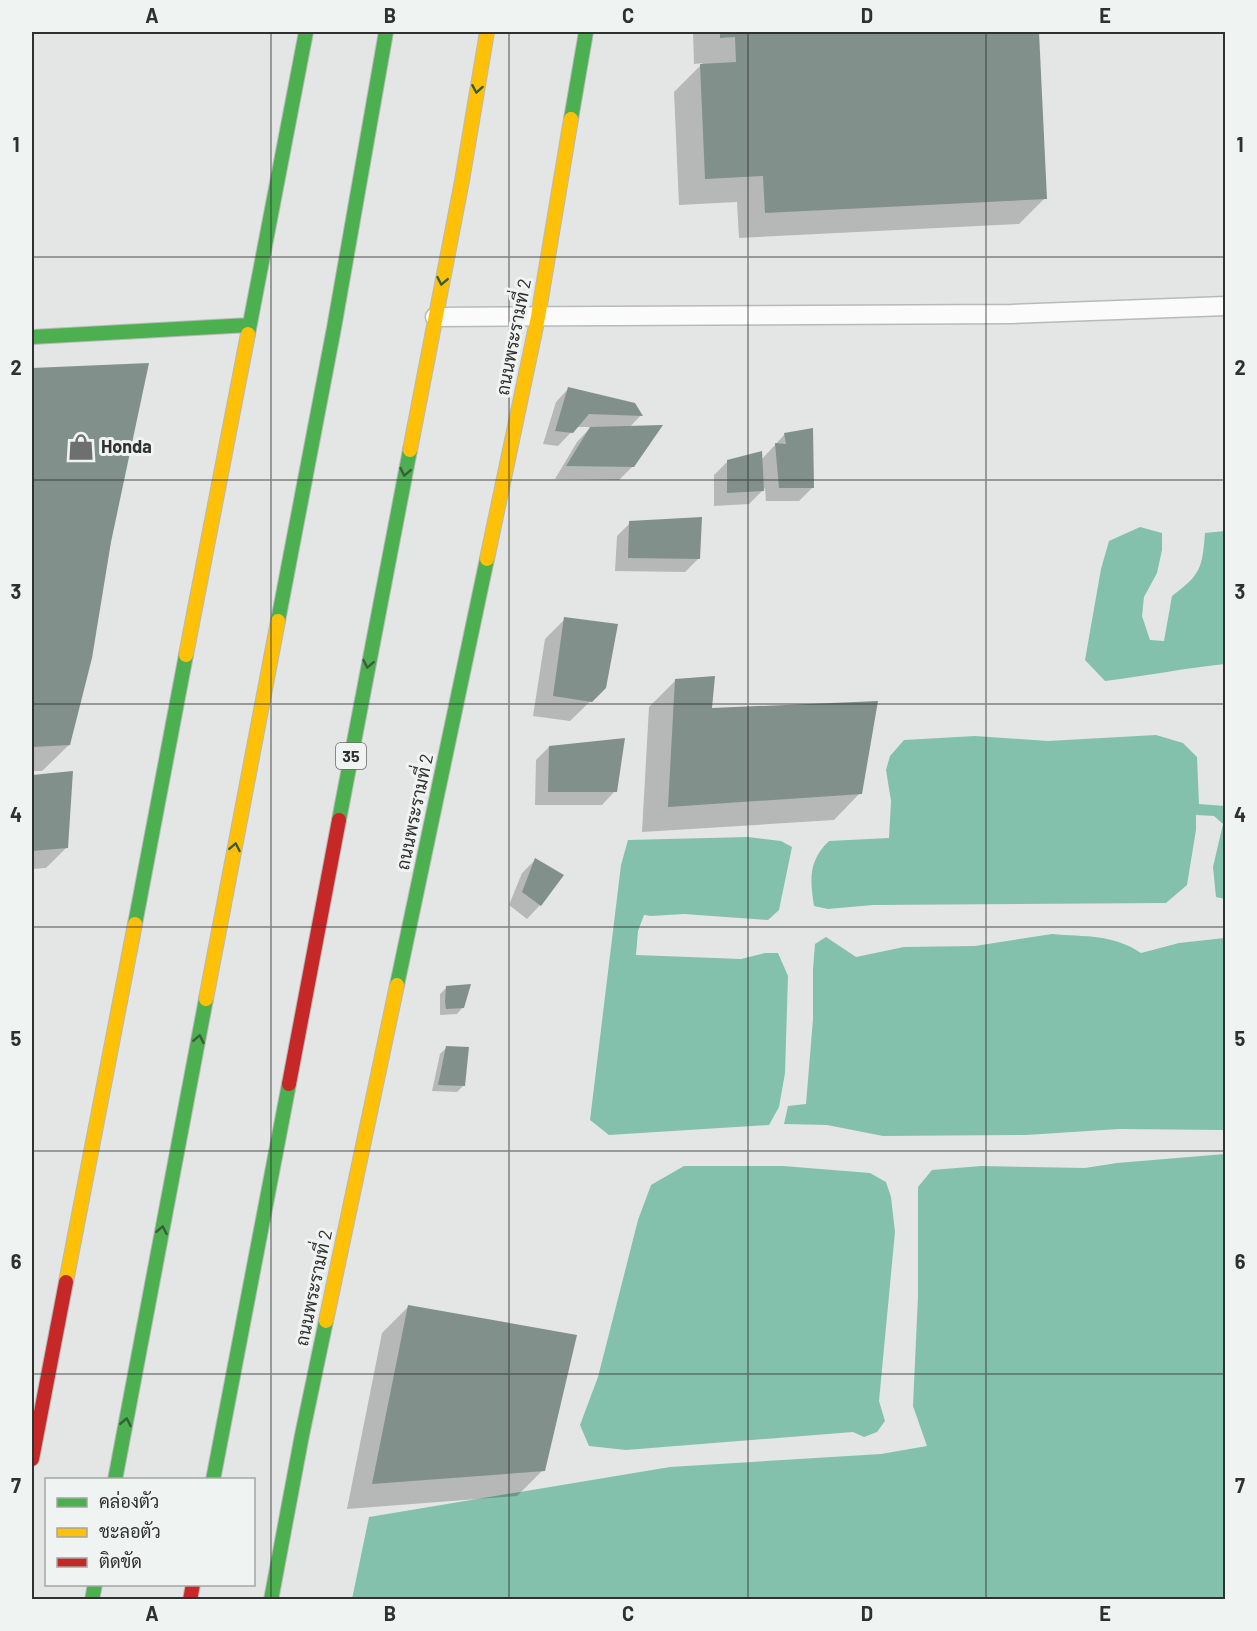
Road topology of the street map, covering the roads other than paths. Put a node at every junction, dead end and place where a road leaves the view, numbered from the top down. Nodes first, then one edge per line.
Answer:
1 (306, 32) edge
2 (386, 32) edge
3 (487, 32) edge
4 (586, 32) edge
5 (1226, 306) edge
6 (435, 317) junction
7 (538, 317) junction
8 (249, 325) junction
9 (32, 338) edge
10 (32, 1459) edge
11 (115, 1478) edge
12 (213, 1478) edge
13 (271, 1599) edge

1 - 8 main road
11 -> 2 main road
3 -> 6 main road, 35
4 - 7 main road, ถนนพระรามที่ 2
5 - 7 lane
6 - 7 lane
6 -> 12 main road, 35
7 - 13 main road, ถนนพระรามที่ 2
8 - 9 main road
8 - 10 main road

